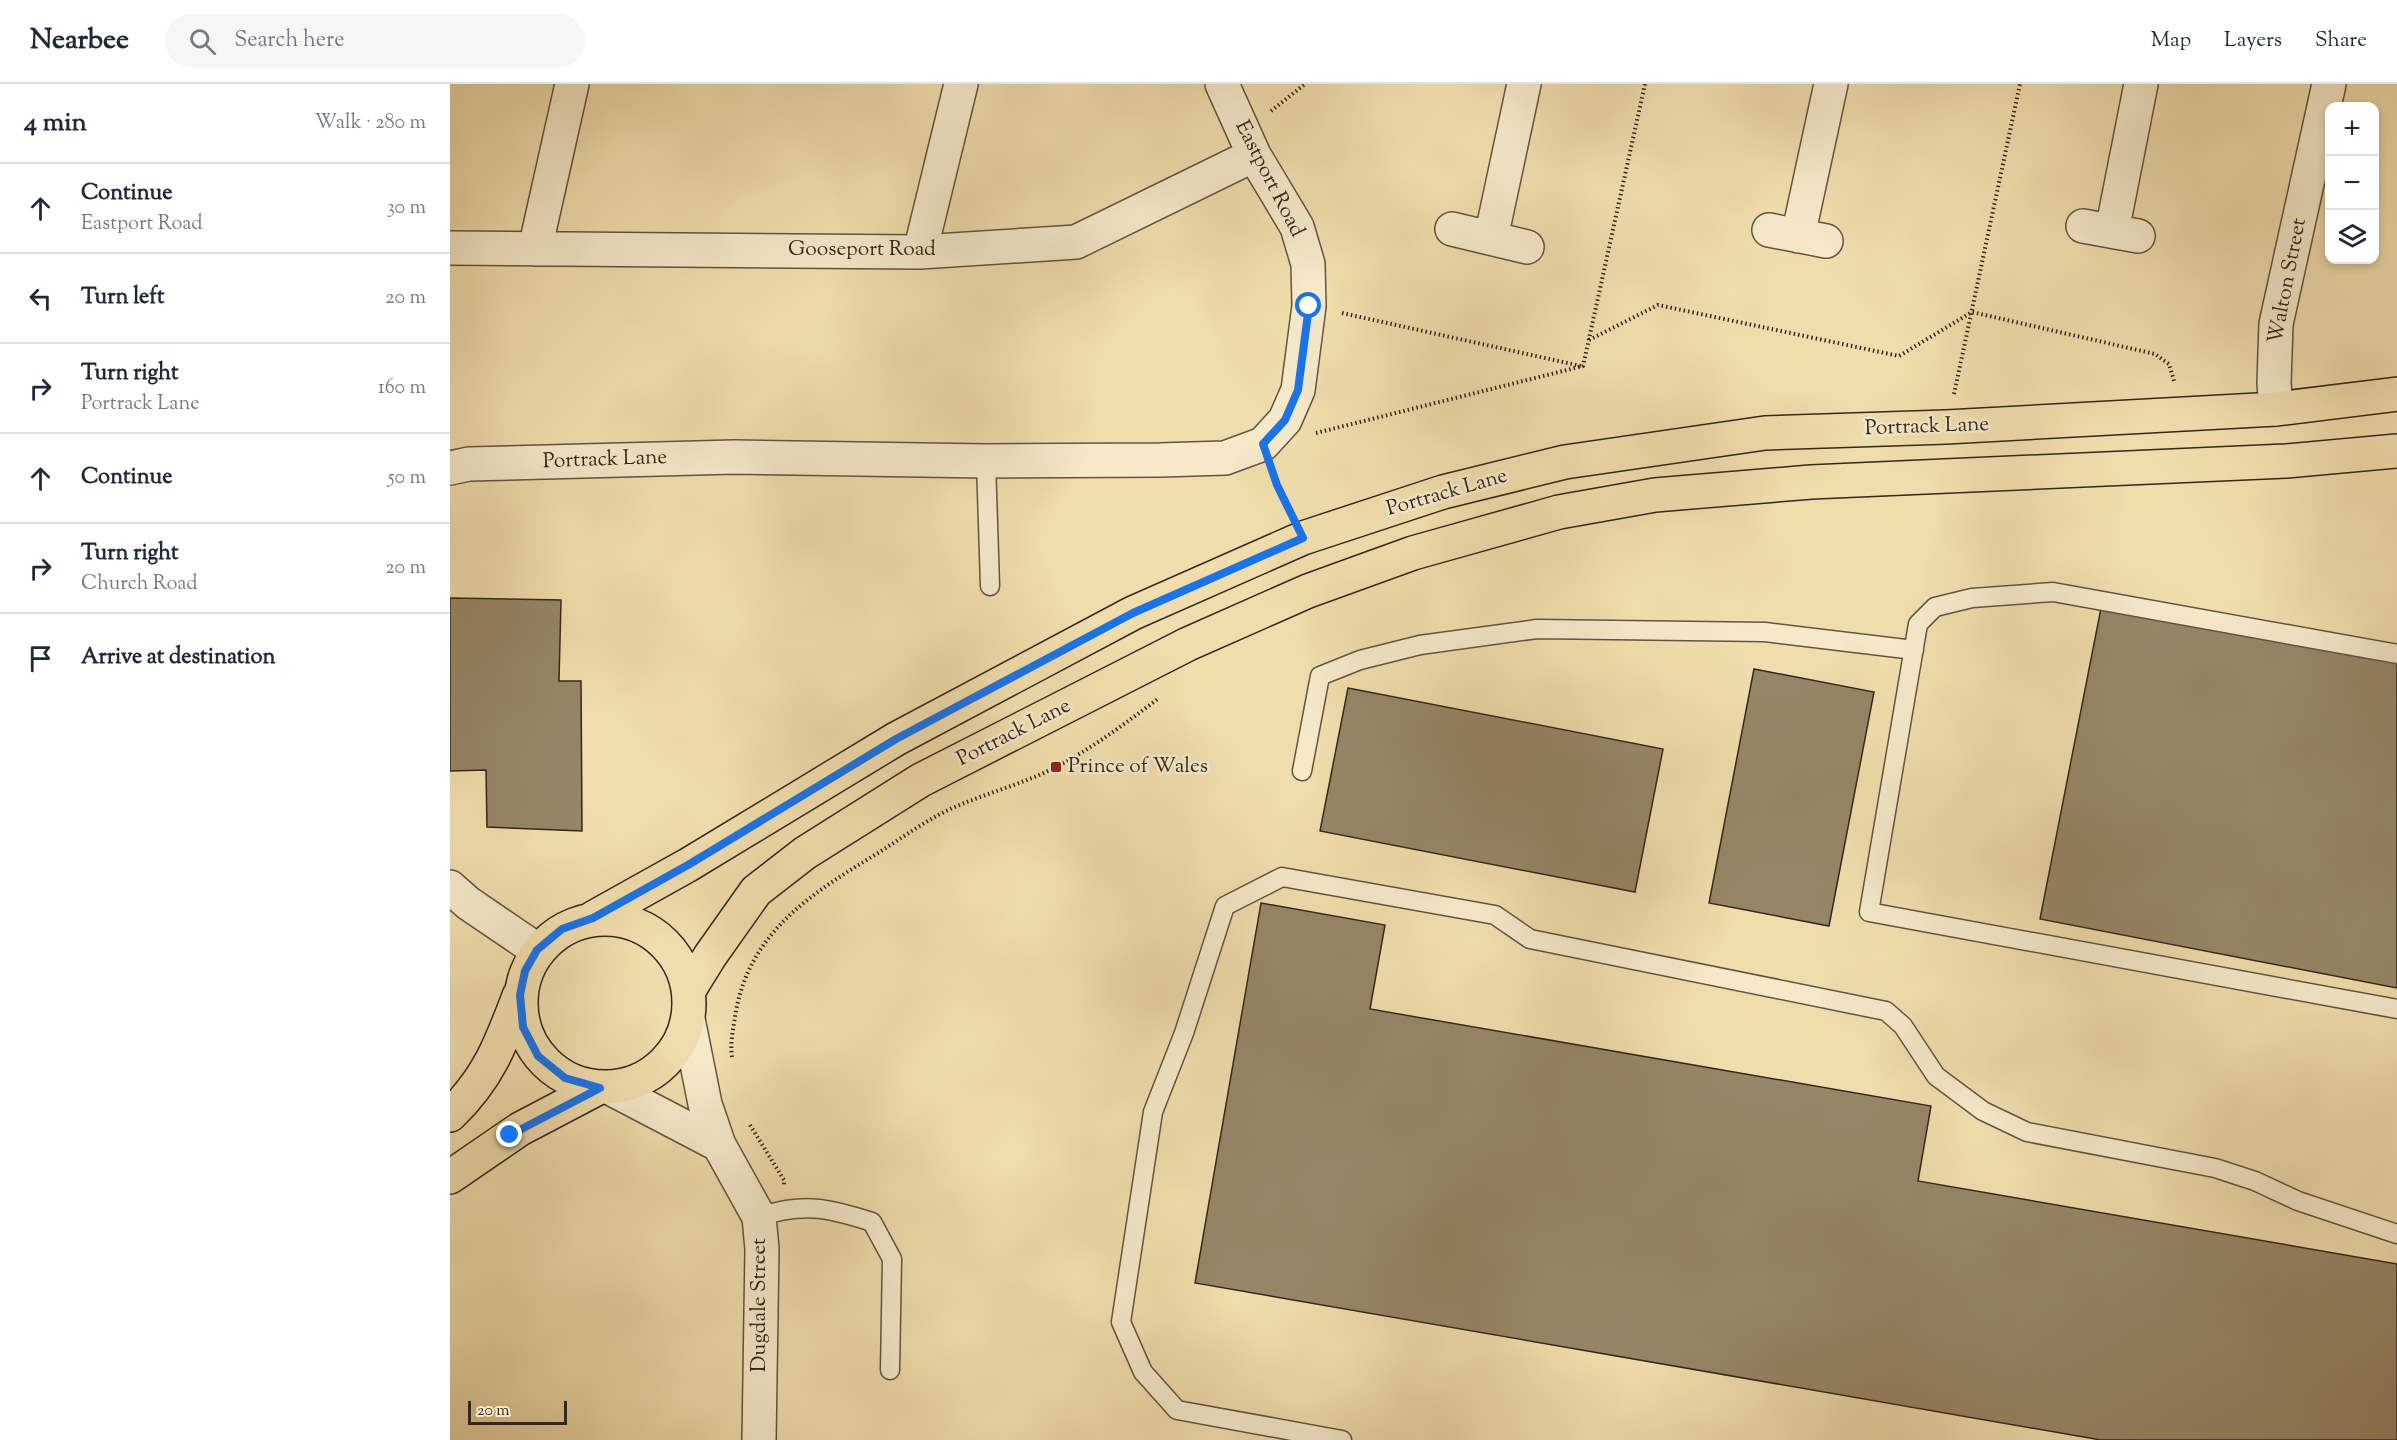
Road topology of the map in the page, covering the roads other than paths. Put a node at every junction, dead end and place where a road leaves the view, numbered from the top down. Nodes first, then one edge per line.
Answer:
1 (572, 84) edge
2 (961, 84) edge
3 (1222, 84) edge
4 (1524, 84) edge
5 (1831, 84) edge
6 (2141, 84) edge
7 (2329, 84) edge
8 (1249, 144) junction
9 (1452, 229) dead end
10 (2111, 231) dead end
11 (1797, 236) dead end
12 (1491, 238) junction
13 (1527, 247) dead end
14 (450, 248) edge
15 (536, 249) junction
16 (920, 252) junction
17 (2397, 394) edge
18 (2276, 409) junction
19 (1263, 444) joint
20 (2397, 451) edge
21 (986, 461) junction
22 (450, 468) edge
23 (990, 586) dead end
24 (1914, 650) junction
25 (2397, 654) edge
26 (1302, 771) dead end
27 (450, 887) edge
28 (593, 918) junction
29 (537, 950) junction
30 (520, 995) junction
31 (688, 1004) junction
32 (2397, 1009) edge
33 (605, 1088) junction
34 (450, 1115) edge
35 (719, 1145) junction
36 (450, 1177) edge
37 (759, 1217) junction
38 (2397, 1234) edge
39 (890, 1370) dead end
40 (759, 1440) edge
41 (1342, 1440) edge

1 - 15 street
2 - 16 street
3 - 8 street, Eastport Road
4 - 12 street
5 - 11 street
6 - 10 street
7 - 18 street, Walton Street
8 - 16 street, Gooseport Road
8 - 19 street, Eastport Road
9 - 12 street
12 - 13 street
14 - 15 street, Gooseport Road
15 - 16 street, Gooseport Road
17 - 18 main road, Portrack Lane
18 - 28 main road, Portrack Lane
19 - 21 street, Portrack Lane
20 - 31 main road, Portrack Lane
21 - 22 street, Portrack Lane
21 - 23 lane
24 - 25 lane
24 - 26 lane
24 - 32 lane
27 - 29 street
28 - 29 main road
28 - 31 main road
29 - 30 main road
30 - 33 main road
30 - 34 main road
31 - 33 main road
31 - 35 street, Dugdale Street
33 - 35 street
33 - 36 main road
35 - 37 street, Dugdale Street
37 - 39 lane
37 - 40 street, Dugdale Street
38 - 41 lane

